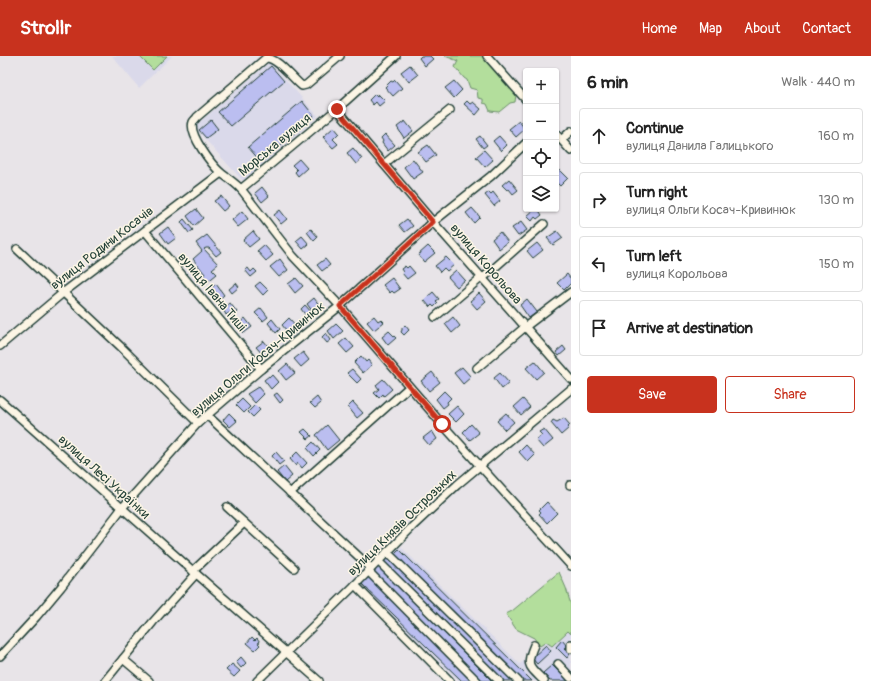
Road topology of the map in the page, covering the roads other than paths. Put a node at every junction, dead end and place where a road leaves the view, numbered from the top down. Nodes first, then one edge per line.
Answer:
1 (340, 56) edge
2 (396, 56) edge
3 (487, 56) edge
4 (523, 97) edge
5 (337, 109) junction
6 (450, 110) dead end
7 (571, 131) edge
8 (559, 138) edge
9 (561, 140) junction
10 (523, 146) edge
11 (571, 151) edge
12 (384, 164) junction
13 (221, 173) junction
14 (241, 189) junction
15 (433, 222) junction
16 (544, 224) dead end
17 (145, 231) junction
18 (16, 248) dead end
19 (482, 277) junction
20 (64, 292) junction
21 (571, 292) edge
22 (340, 306) junction
23 (435, 317) dead end
24 (526, 327) junction
25 (0, 346) edge
26 (477, 368) dead end
27 (261, 369) junction
28 (571, 380) edge
29 (409, 387) junction
30 (571, 389) edge
31 (0, 400) edge
32 (208, 416) junction
33 (198, 424) junction
34 (480, 465) junction
35 (290, 493) junction
36 (227, 507) dead end
37 (122, 508) junction
38 (244, 523) junction
39 (387, 552) junction
40 (378, 561) junction
41 (571, 566) edge
42 (294, 568) dead end
43 (369, 570) junction
44 (195, 573) junction
45 (355, 585) junction
46 (571, 644) edge
47 (534, 645) dead end
48 (571, 649) edge
49 (287, 652) junction
50 (0, 656) edge
51 (123, 659) junction
52 (558, 664) dead end
53 (571, 678) edge
54 (105, 681) edge
55 (149, 681) edge
56 (257, 681) edge
57 (319, 681) edge
58 (450, 681) edge
59 (477, 681) edge
60 (499, 681) edge
61 (518, 681) edge
62 (544, 681) edge

1 - 13 street
2 - 5 street, Морська вулиця
3 - 4 street
5 - 12 street, вулиця Корольова
5 - 14 street, Морська вулиця
6 - 12 street
7 - 9 street
8 - 9 street
9 - 11 street
10 - 15 street, вулиця Ольги Косач-Кривинюк
12 - 15 street, вулиця Корольова
13 - 14 street
13 - 17 street, вулиця Родини Косачів
14 - 22 street
15 - 19 street, вулиця Корольова
15 - 22 street, вулиця Ольги Косач-Кривинюк
16 - 19 street
17 - 20 street, вулиця Родини Косачів
17 - 27 street, вулиця Івана Тиші
18 - 20 street
19 - 23 street
19 - 24 street, вулиця Корольова
20 - 25 street, вулиця Родини Косачів
20 - 33 street
21 - 24 street
22 - 27 street, вулиця Ольги Косач-Кривинюк
22 - 29 street
24 - 26 street
24 - 28 street, вулиця Корольова
27 - 32 street, вулиця Ольги Косач-Кривинюк
29 - 34 street
29 - 35 street
30 - 34 street, вулиця Князів Острозьких
31 - 37 street, вулиця Лесі Українки
32 - 33 street, вулиця Ольги Косач-Кривинюк
32 - 35 street
33 - 37 street, вулиця Ольги Косач-Кривинюк
34 - 39 street, вулиця Князів Острозьких
34 - 41 street
35 - 43 street
36 - 38 street
37 - 44 street, вулиця Лесі Українки
37 - 50 street, вулиця Ольги Косач-Кривинюк
38 - 42 street
38 - 44 street
39 - 40 street, вулиця Князів Острозьких
39 - 61 street
40 - 43 street, вулиця Князів Острозьких
40 - 60 street
43 - 45 street, вулиця Князів Острозьких
43 - 59 street
44 - 49 street, вулиця Лесі Українки
44 - 51 street
45 - 49 street, вулиця Князів Острозьких
45 - 58 street
46 - 48 street
47 - 62 street
49 - 56 street, вулиця Князів Острозьких
49 - 57 street, вулиця Лесі Українки
51 - 54 street
51 - 55 street
52 - 53 street

